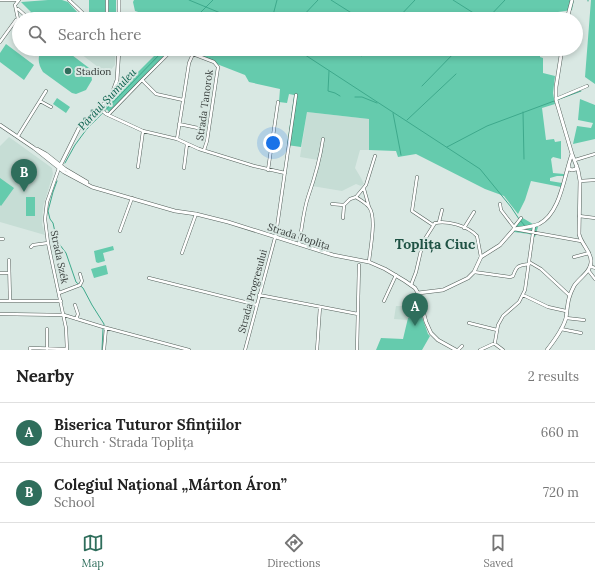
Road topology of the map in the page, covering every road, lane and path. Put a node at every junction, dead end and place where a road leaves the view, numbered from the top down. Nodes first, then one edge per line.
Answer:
1 (0, 0) edge
2 (8, 0) edge
3 (18, 0) edge
4 (69, 0) edge
5 (107, 0) edge
6 (119, 0) edge
7 (572, 0) edge
8 (17, 8) junction
9 (17, 12) edge
10 (21, 12) edge
11 (81, 12) edge
12 (107, 12) edge
13 (119, 12) edge
14 (569, 12) edge
15 (12, 27) edge
16 (0, 42) edge
17 (119, 56) edge
18 (166, 56) edge
19 (192, 56) edge
20 (198, 56) edge
21 (561, 56) edge
22 (142, 80) junction
23 (587, 86) dead end
24 (46, 91) dead end
25 (296, 95) dead end
26 (183, 100) junction
27 (556, 100) junction
28 (40, 101) junction
29 (278, 102) dead end
30 (51, 107) dead end
31 (99, 108) junction
32 (108, 115) junction
33 (179, 124) junction
34 (0, 125) edge
35 (198, 128) dead end
36 (143, 131) junction
37 (18, 136) junction
38 (177, 139) junction
39 (323, 139) dead end
40 (187, 144) junction
41 (204, 150) junction
42 (572, 154) junction
43 (595, 154) edge
44 (375, 156) dead end
45 (574, 160) junction
46 (569, 165) junction
47 (576, 165) junction
48 (60, 167) junction
49 (138, 167) dead end
50 (184, 168) dead end
51 (268, 170) junction
52 (285, 173) junction
53 (417, 176) dead end
54 (580, 180) junction
55 (595, 180) edge
56 (364, 188) junction
57 (356, 197) junction
58 (132, 198) junction
59 (332, 204) dead end
60 (344, 204) junction
61 (500, 204) dead end
62 (369, 207) junction
63 (442, 210) dead end
64 (474, 212) dead end
65 (196, 214) junction
66 (579, 216) junction
67 (343, 218) dead end
68 (520, 218) dead end
69 (595, 218) edge
70 (440, 222) junction
71 (433, 225) junction
72 (534, 226) junction
73 (464, 228) junction
74 (514, 228) junction
75 (120, 231) dead end
76 (533, 234) junction
77 (275, 236) junction
78 (581, 241) junction
79 (48, 243) junction
80 (299, 244) junction
81 (31, 247) dead end
82 (182, 253) dead end
83 (589, 253) junction
84 (574, 256) dead end
85 (481, 257) junction
86 (9, 260) dead end
87 (369, 262) junction
88 (529, 263) junction
89 (359, 265) dead end
90 (590, 266) junction
91 (595, 268) edge
92 (588, 270) junction
93 (474, 272) junction
94 (0, 273) edge
95 (9, 273) junction
96 (80, 274) dead end
97 (396, 275) junction
98 (150, 278) dead end
99 (595, 279) edge
100 (411, 285) junction
101 (59, 293) junction
102 (418, 293) junction
103 (259, 295) junction
104 (523, 295) junction
105 (569, 295) junction
106 (10, 301) junction
107 (61, 301) junction
108 (384, 301) dead end
109 (0, 302) edge
110 (76, 305) dead end
111 (257, 305) junction
112 (320, 307) junction
113 (566, 311) junction
114 (0, 314) edge
115 (358, 314) junction
116 (64, 315) junction
117 (566, 318) junction
118 (76, 319) junction
119 (584, 320) dead end
120 (469, 324) dead end
121 (105, 328) junction
122 (47, 329) dead end
123 (561, 329) junction
124 (497, 330) junction
125 (582, 333) dead end
126 (494, 344) junction
127 (462, 346) dead end
128 (47, 349) edge
129 (67, 349) edge
130 (30, 350) edge
131 (104, 350) edge
132 (189, 350) edge
133 (245, 350) edge
134 (317, 350) edge
135 (357, 350) edge
136 (457, 350) edge
137 (480, 350) edge
138 (503, 350) edge
139 (547, 350) edge

1 - 2 street
2 - 3 street
3 - 8 street
4 - 11 street
5 - 12 street
6 - 13 main road
7 - 14 main road
8 - 9 street
8 - 10 street
15 - 16 street
17 - 31 main road
18 - 22 street
19 - 26 street, Strada Tanorok
20 - 41 street, Strada Tanorok
21 - 27 main road
22 - 26 street
22 - 32 street
23 - 27 street
24 - 28 street
25 - 52 street, Strada Progresului
26 - 33 street, Strada Tanorok
27 - 42 main road
28 - 30 street
28 - 37 street
29 - 51 street
31 - 32 street, Strada Tanorok
31 - 48 main road
32 - 36 street, Strada Tanorok
33 - 35 street
33 - 38 street, Strada Tanorok
34 - 37 main road, Strada Toplița
36 - 38 street, Strada Tanorok
36 - 49 street
37 - 48 main road, Strada Toplița
38 - 40 street, Strada Tanorok
39 - 80 street
40 - 41 street, Strada Tanorok
40 - 50 street
41 - 51 street, Strada Tanorok
42 - 45 main road
42 - 46 main road
43 - 45 street
44 - 56 street
45 - 47 main road
46 - 47 main road
46 - 47 main road
46 - 72 main road
47 - 54 main road
48 - 58 main road, Strada Toplița
48 - 79 street, Strada Szék
51 - 52 street, Strada Tanorok
52 - 77 street, Strada Progresului
53 - 71 street
54 - 55 street
54 - 66 main road
56 - 57 street
56 - 62 street
57 - 60 street
57 - 62 street
58 - 65 main road, Strada Toplița
58 - 75 street
59 - 60 street
60 - 67 street
61 - 74 street
62 - 87 street
63 - 70 street
64 - 73 street
65 - 77 main road, Strada Toplița
65 - 82 street
66 - 69 street
66 - 78 main road
68 - 74 street
70 - 71 street
70 - 73 street
71 - 100 street
72 - 74 main road
72 - 76 street
73 - 85 street
74 - 76 street
74 - 85 main road
76 - 78 street
76 - 88 street
77 - 80 main road, Strada Toplița
77 - 103 street, Strada Progresului
78 - 83 main road
79 - 81 street
79 - 101 street, Strada Szék
80 - 87 main road, Strada Toplița
83 - 84 street
83 - 90 main road
85 - 93 main road
86 - 95 street
87 - 97 main road, Strada Toplița
88 - 93 street
88 - 104 street
88 - 105 street
89 - 115 street
90 - 91 street
90 - 92 main road
92 - 99 street
92 - 105 main road
93 - 102 main road
94 - 95 street
95 - 106 street
96 - 101 street
97 - 100 main road, Strada Toplița
97 - 108 street
98 - 111 street
100 - 102 main road, Strada Toplița
101 - 107 street, Strada Szék
102 - 136 main road, Strada Toplița
103 - 111 street, Strada Progresului
103 - 112 street
104 - 113 street
104 - 124 street
105 - 113 main road
106 - 107 street
106 - 109 street
107 - 116 street, Strada Szék
110 - 118 street
111 - 133 street, Strada Progresului
112 - 115 street
112 - 134 street
113 - 117 main road
114 - 116 street
115 - 135 street
116 - 118 street
116 - 129 street, Strada Szék
117 - 119 street
117 - 123 main road
118 - 121 street
120 - 124 street
121 - 131 street
121 - 132 street
122 - 128 street
123 - 125 street
123 - 139 main road
124 - 126 street
126 - 137 street
126 - 138 street
127 - 136 street
128 - 129 street
128 - 130 street

